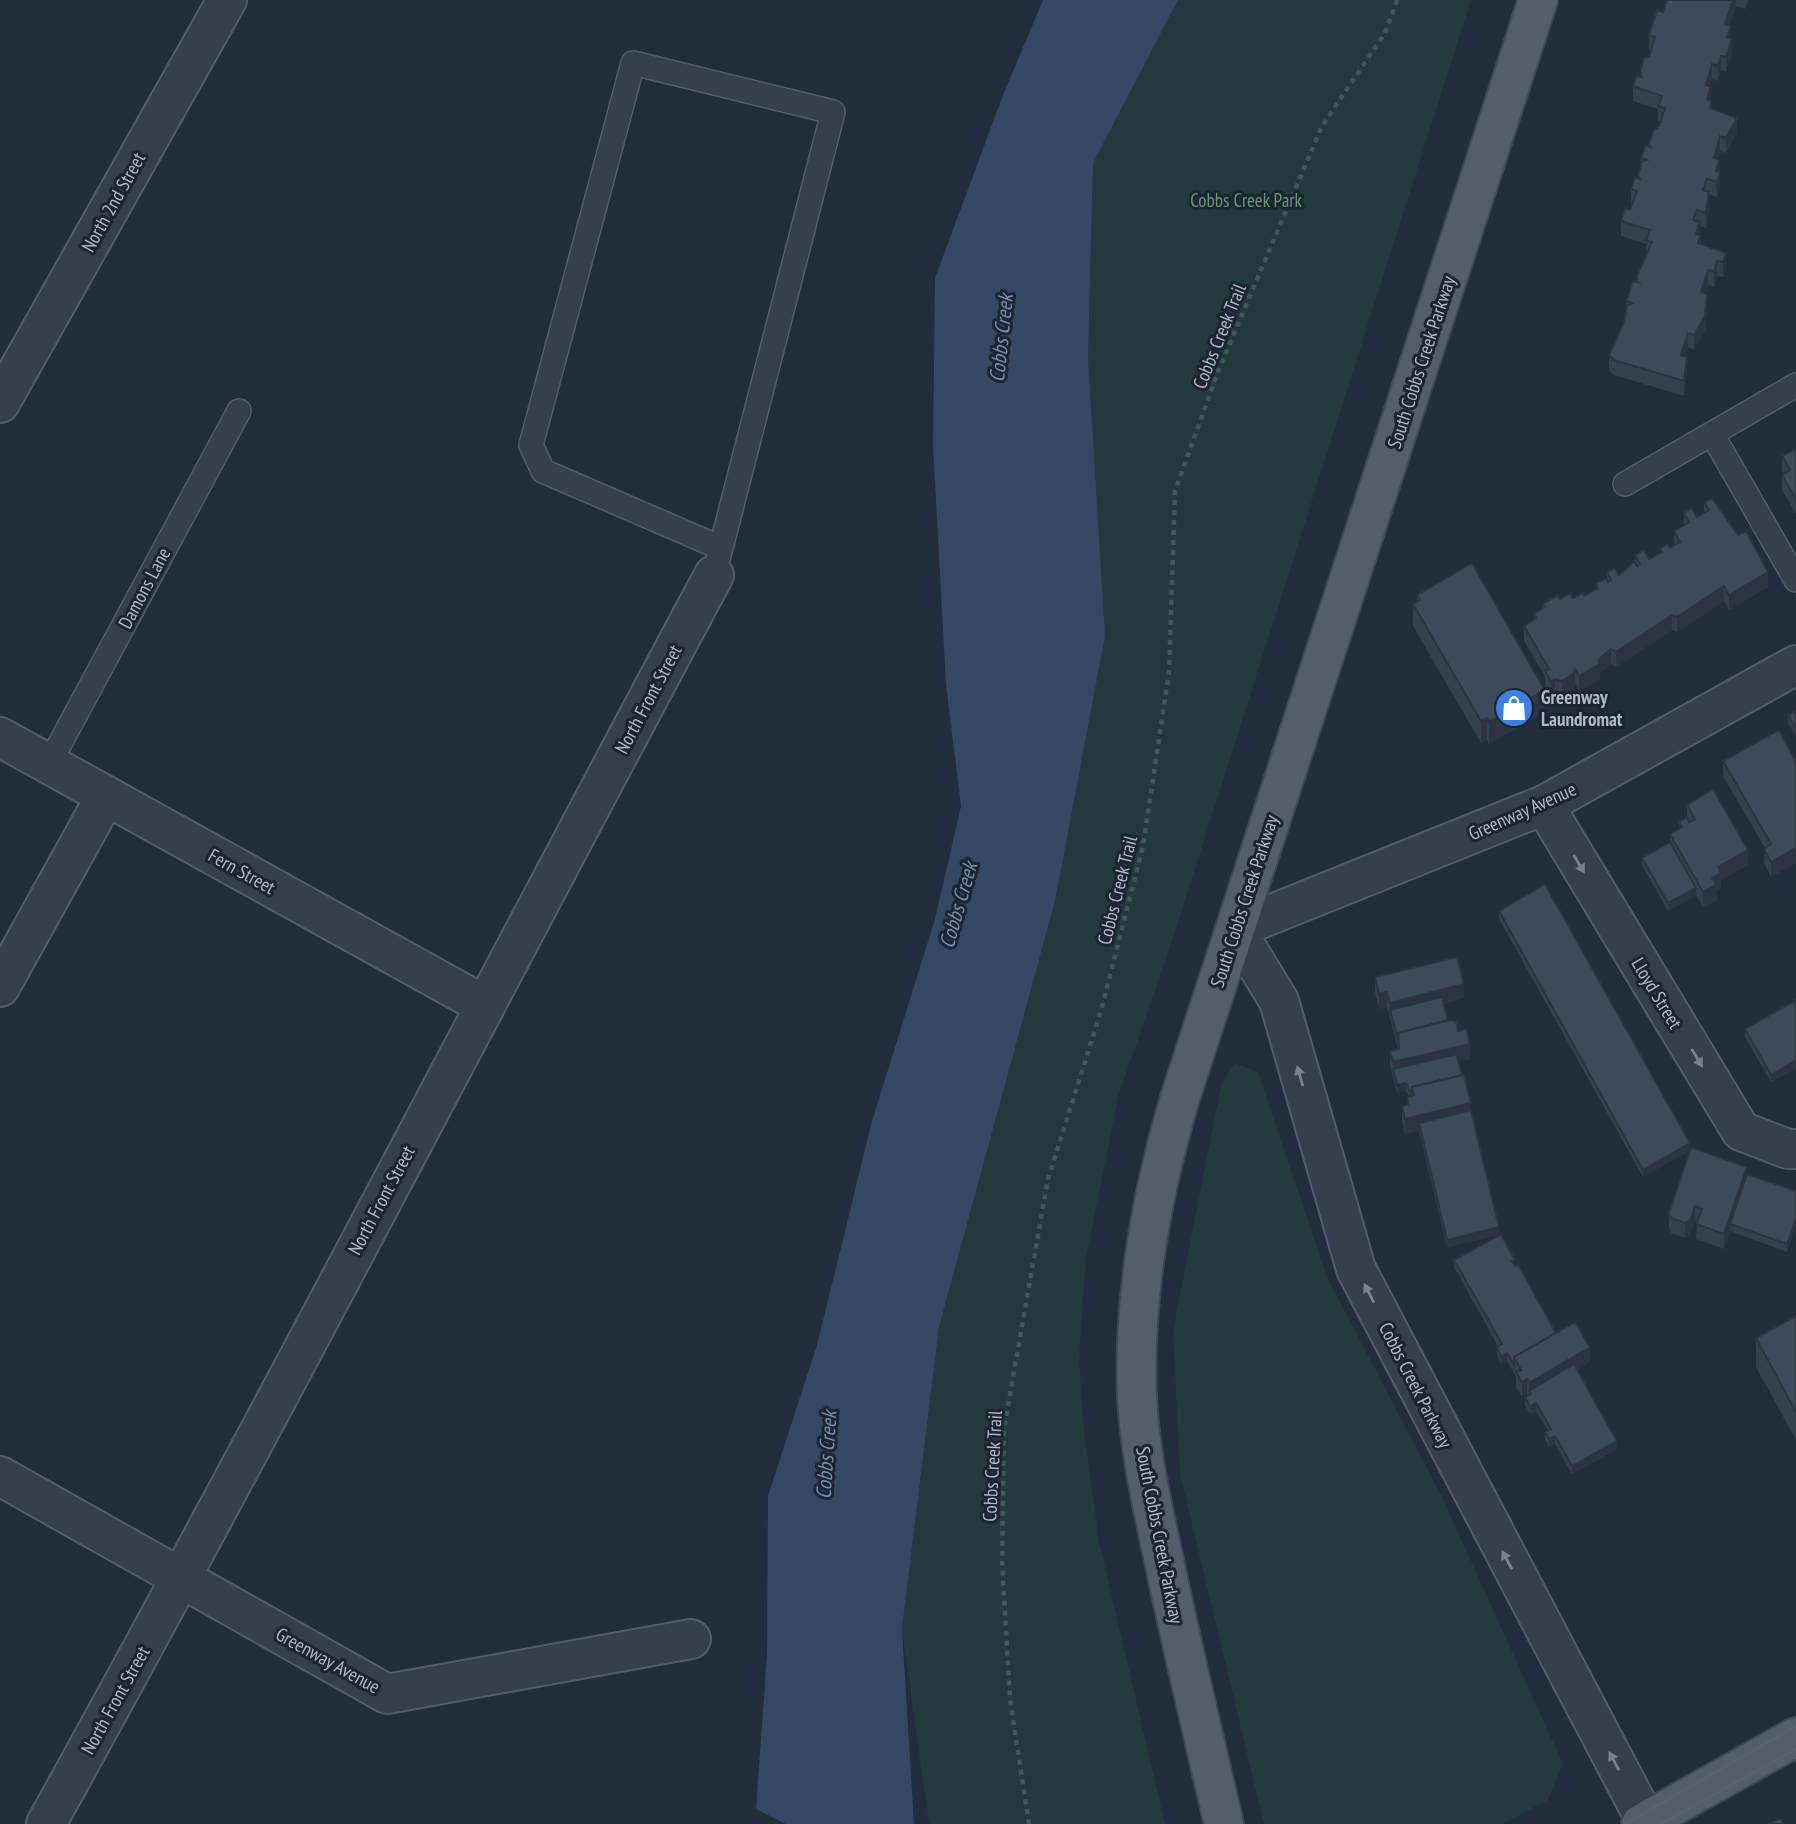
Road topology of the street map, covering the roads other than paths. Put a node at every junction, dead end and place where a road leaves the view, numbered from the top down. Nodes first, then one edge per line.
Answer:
1 (227, 0) edge
2 (1538, 0) edge
3 (1796, 385) edge
4 (0, 403) edge
5 (239, 411) dead end
6 (1712, 434) junction
7 (1625, 484) dead end
8 (718, 561) junction
9 (1796, 580) edge
10 (1796, 665) edge
11 (0, 737) edge
12 (49, 764) junction
13 (106, 796) junction
14 (1544, 805) junction
15 (1235, 929) junction
16 (0, 987) edge
17 (484, 1005) junction
18 (1796, 1149) edge
19 (0, 1476) edge
20 (182, 1578) junction
21 (691, 1639) dead end
22 (1796, 1737) edge
23 (1643, 1823) edge
24 (46, 1824) edge
25 (1224, 1824) edge

1 - 4 street, North 2nd Street
2 - 15 main road, South Cobbs Creek Parkway
3 - 6 lane
5 - 12 lane, Damons Lane
6 - 7 lane
6 - 9 lane
8 - 8 lane
8 - 17 street, North Front Street
10 - 14 street, Greenway Avenue
11 - 12 street, Fern Street
12 - 13 street, Fern Street
13 - 16 street
13 - 17 street, Fern Street
14 - 15 street, Greenway Avenue
14 -> 18 street, Lloyd Street
23 -> 15 street, Cobbs Creek Parkway
15 - 25 main road, South Cobbs Creek Parkway
17 - 20 street, North Front Street
19 - 20 street, Greenway Avenue
20 - 21 street, Greenway Avenue
20 - 24 street, North Front Street
22 - 23 main road

